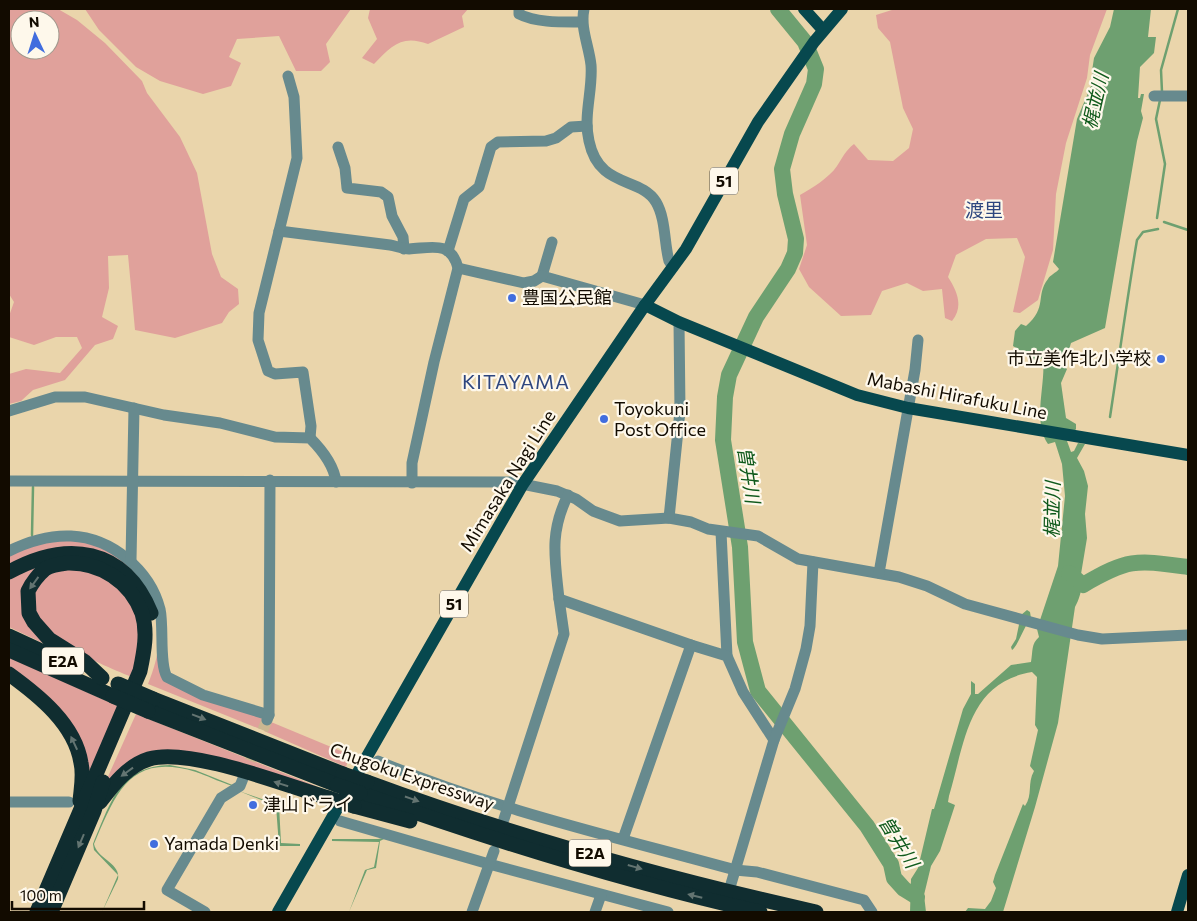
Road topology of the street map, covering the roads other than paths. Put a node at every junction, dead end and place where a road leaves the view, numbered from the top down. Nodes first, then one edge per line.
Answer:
1 (519, 9) edge
2 (584, 9) edge
3 (804, 9) edge
4 (842, 9) edge
5 (582, 22) junction
6 (824, 30) junction
7 (288, 76) dead end
8 (1154, 96) dead end
9 (1188, 96) edge
10 (588, 126) junction
11 (338, 147) dead end
12 (278, 230) junction
13 (552, 242) dead end
14 (404, 249) junction
15 (448, 251) junction
16 (673, 267) junction
17 (458, 268) junction
18 (542, 276) junction
19 (645, 305) junction
20 (679, 322) junction
21 (918, 340) dead end
22 (134, 408) junction
23 (908, 408) junction
24 (9, 411) edge
25 (310, 438) junction
26 (1188, 455) edge
27 (270, 480) junction
28 (9, 481) edge
29 (133, 481) junction
30 (336, 482) junction
31 (412, 483) junction
32 (523, 484) junction
33 (568, 495) junction
34 (669, 518) junction
35 (723, 532) junction
36 (9, 551) edge
37 (131, 560) junction
38 (813, 562) junction
39 (9, 572) edge
40 (878, 573) junction
41 (559, 599) junction
42 (1188, 635) edge
43 (9, 636) edge
44 (691, 645) junction
45 (9, 650) edge
46 (727, 656) junction
47 (9, 674) edge
48 (102, 678) junction
49 (116, 690) junction
50 (775, 738) junction
51 (378, 761) dead end
52 (244, 776) tunnel mouth
53 (360, 794) junction
54 (9, 802) edge
55 (69, 802) dead end
56 (94, 811) junction
57 (506, 813) junction
58 (340, 821) dead end
59 (75, 825) junction
60 (622, 839) junction
61 (494, 851) dead end
62 (489, 864) junction
63 (735, 870) junction
64 (1188, 875) edge
65 (731, 884) dead end
66 (601, 895) junction
67 (37, 912) edge
68 (51, 912) edge
69 (205, 912) edge
70 (278, 912) edge
71 (472, 912) edge
72 (595, 912) edge
73 (668, 912) edge
74 (760, 912) edge
75 (816, 912) edge
76 (872, 912) edge
77 (1177, 912) edge

1 - 5 street
2 - 5 street
3 - 6 main road
4 - 6 main road, Mimasaka Nagi Line / 51
5 - 10 street
6 - 16 main road, Mimasaka Nagi Line / 51
7 - 12 street
8 - 9 street
10 - 15 street
10 - 16 street
11 - 14 street
12 - 14 street
12 - 25 street
13 - 18 street
14 - 15 street
15 - 17 street
16 - 19 main road, Mimasaka Nagi Line / 51
17 - 18 street
17 - 31 street
18 - 19 street
19 - 20 main road, Mabashi Hirafuku Line
19 - 32 main road, Mimasaka Nagi Line / 51
20 - 23 main road, Mabashi Hirafuku Line
20 - 34 street
21 - 23 street
22 - 24 street
22 - 25 street
22 - 29 street
23 - 26 main road, Mabashi Hirafuku Line
23 - 40 street
25 - 30 street
27 - 29 street
27 - 30 street
27 - 37 street
28 - 29 street
29 - 37 street
30 - 31 street
31 - 32 street
32 - 33 street
32 - 70 main road, Mimasaka Nagi Line / 51
33 - 34 street
33 - 41 street
34 - 35 street
35 - 38 street
35 - 46 street
36 - 37 street
38 - 40 street
38 - 50 street
39 - 56 highway
40 - 42 street
41 - 44 street
41 - 57 street
43 - 48 highway, Chugoku Expressway / E2A
44 - 46 street
44 - 60 street
45 - 49 highway, Chugoku Expressway / E2A
46 - 50 street
59 -> 47 highway
48 - 49 highway, Chugoku Expressway / E2A
59 -> 48 highway
49 - 53 highway, Chugoku Expressway / E2A, bridge
50 - 63 street
51 - 57 street
52 - 69 street
53 -> 56 highway, bridge
74 -> 53 highway, Chugoku Expressway / E2A
53 -> 75 highway, Chugoku Expressway / E2A
54 - 55 street
56 -> 68 highway
57 - 60 street
58 - 62 street
59 - 67 highway
60 - 63 street
61 - 62 street
62 - 66 street
62 - 71 street
63 - 65 street
63 - 76 street
64 - 77 main road
66 - 72 street
66 - 73 street

